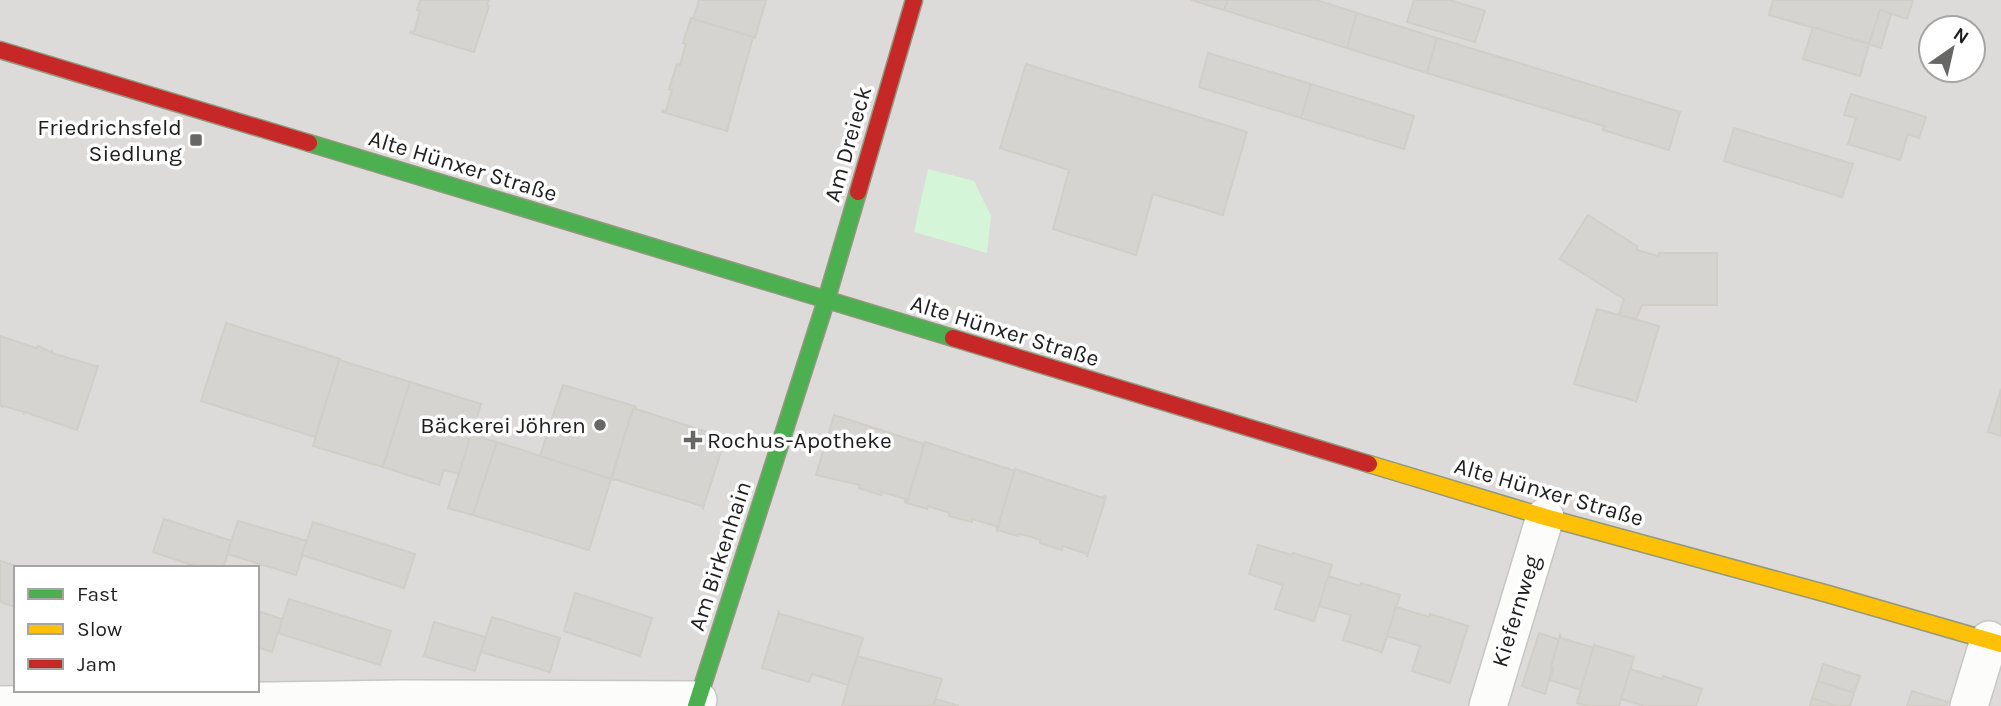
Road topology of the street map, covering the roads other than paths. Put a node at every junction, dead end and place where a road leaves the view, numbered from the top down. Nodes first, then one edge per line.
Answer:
1 (914, 0) edge
2 (0, 50) edge
3 (826, 301) junction
4 (1545, 517) junction
5 (1995, 642) edge
6 (697, 703) edge
7 (0, 705) edge
8 (1488, 706) edge
9 (1969, 706) edge

1 - 3 street, Am Dreieck
2 - 3 street, Alte Hünxer Straße
3 - 4 street, Alte Hünxer Straße
3 - 6 street, Am Birkenhain
4 - 5 street, Alte Hünxer Straße
4 - 8 street, Kiefernweg
5 - 9 street
6 - 7 street

